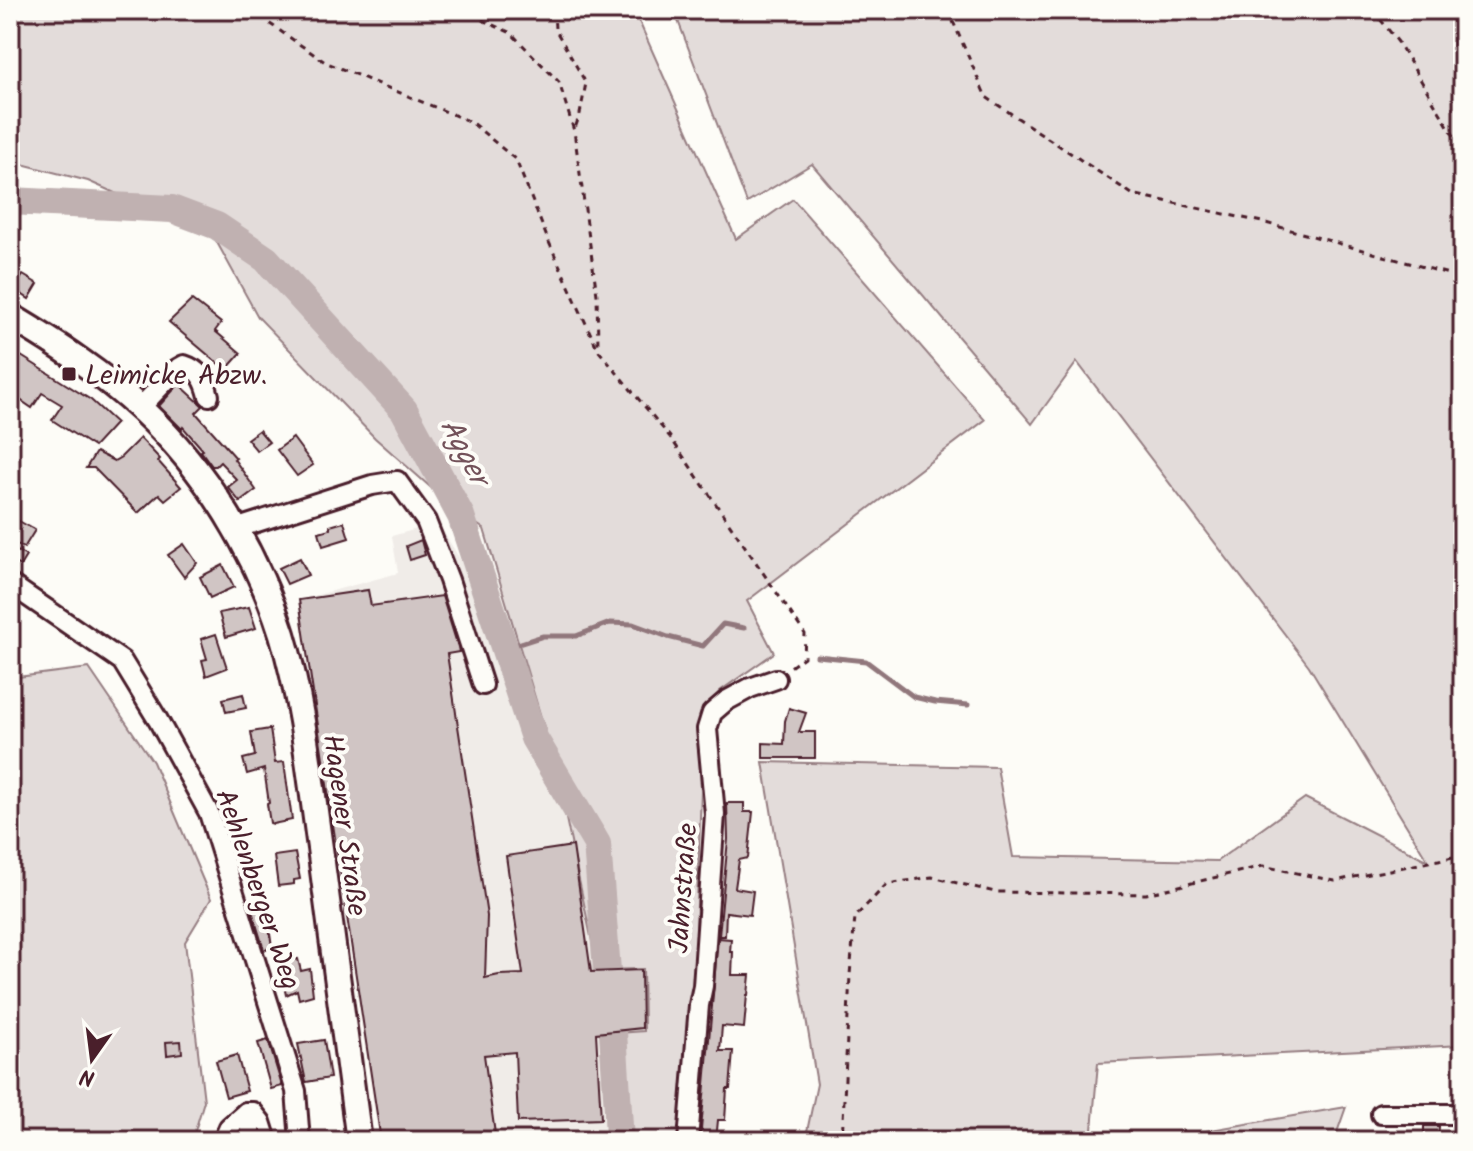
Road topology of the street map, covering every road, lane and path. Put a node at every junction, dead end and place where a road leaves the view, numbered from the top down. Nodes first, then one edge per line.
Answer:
1 (250, 10) edge
2 (460, 10) edge
3 (554, 10) edge
4 (948, 10) edge
5 (1373, 10) edge
6 (574, 131) junction
7 (1463, 151) edge
8 (1463, 278) edge
9 (10, 316) edge
10 (598, 350) junction
11 (209, 396) dead end
12 (140, 408) junction
13 (235, 529) junction
14 (10, 584) edge
15 (776, 679) joint
16 (483, 685) dead end
17 (1463, 855) edge
18 (246, 1112) junction
19 (1381, 1114) dead end
20 (1463, 1114) edge
21 (223, 1141) edge
22 (252, 1141) edge
23 (267, 1141) edge
24 (300, 1141) edge
25 (359, 1141) edge
26 (688, 1141) edge
27 (842, 1141) edge

1 - 10 path
2 - 6 path
3 - 6 path
4 - 8 path
5 - 7 path
6 - 10 path
9 - 12 main road, Hagener Straße
10 - 15 path
11 - 12 street
12 - 13 main road, Hagener Straße
13 - 16 street
13 - 25 main road, Hagener Straße
14 - 24 street, Aehlenberger Weg
15 - 26 street, Jahnstraße
17 - 27 path
18 - 21 street
18 - 22 street
18 - 23 street
19 - 20 street

